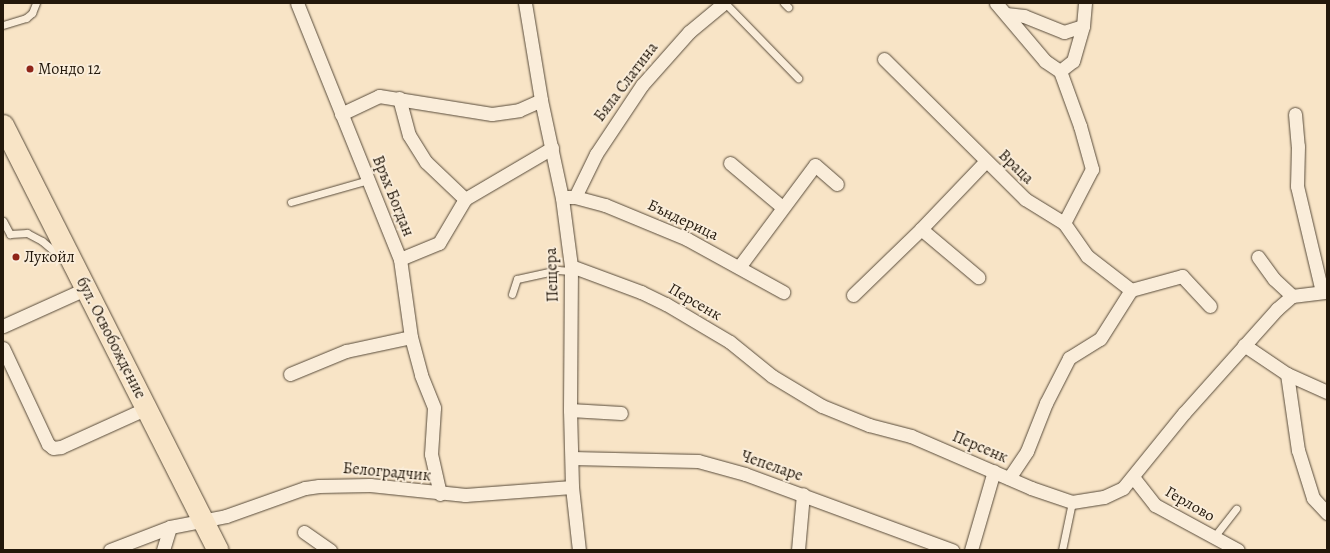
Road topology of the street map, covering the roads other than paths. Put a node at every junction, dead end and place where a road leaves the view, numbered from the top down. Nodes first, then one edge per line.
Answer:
1 (36, 3) edge
2 (297, 3) edge
3 (525, 3) edge
4 (724, 3) edge
5 (996, 3) edge
6 (1085, 3) edge
7 (1006, 14) junction
8 (3, 25) edge
9 (1083, 26) junction
10 (884, 59) dead end
11 (1060, 71) junction
12 (798, 78) dead end
13 (399, 98) junction
14 (541, 100) junction
15 (341, 114) junction
16 (1295, 114) dead end
17 (3, 125) edge
18 (552, 148) junction
19 (986, 161) junction
20 (730, 163) dead end
21 (368, 180) junction
22 (837, 184) dead end
23 (568, 197) junction
24 (465, 199) junction
25 (291, 202) dead end
26 (782, 207) junction
27 (3, 220) edge
28 (1064, 223) junction
29 (921, 229) junction
30 (1258, 257) dead end
31 (400, 259) junction
32 (739, 267) junction
33 (571, 268) junction
34 (75, 269) junction
35 (978, 277) dead end
36 (85, 289) junction
37 (1131, 290) junction
38 (783, 292) dead end
39 (1324, 292) edge
40 (512, 294) dead end
41 (853, 295) dead end
42 (1292, 296) junction
43 (1210, 306) dead end
44 (3, 326) edge
45 (411, 337) junction
46 (1244, 344) junction
47 (3, 348) edge
48 (290, 374) dead end
49 (1287, 374) junction
50 (1327, 392) edge
51 (147, 408) junction
52 (570, 410) junction
53 (621, 413) dead end
54 (572, 458) junction
55 (994, 471) junction
56 (1133, 477) junction
57 (1009, 478) junction
58 (572, 487) junction
59 (440, 494) junction
60 (803, 494) junction
61 (1072, 502) junction
62 (1236, 509) dead end
63 (1327, 513) edge
64 (203, 520) junction
65 (170, 527) junction
66 (304, 532) dead end
67 (1214, 537) junction
68 (110, 550) edge
69 (163, 550) edge
70 (218, 550) edge
71 (330, 550) edge
72 (579, 550) edge
73 (798, 550) edge
74 (952, 550) edge
75 (971, 550) edge
76 (1062, 550) edge
77 (1238, 550) edge

1 - 8 lane
2 - 15 street, Връх Богдан
3 - 14 street, Пещера
4 - 12 lane
4 - 23 street, Бяла Слатина
5 - 7 street
6 - 9 street
7 - 9 street
7 - 11 street
9 - 11 street
10 - 19 street, Враца
11 - 28 street
13 - 14 street
13 - 15 street
13 - 24 street
14 - 18 street, Пещера
15 - 21 street, Връх Богдан
16 - 39 street
17 - 34 main road, бул. Освобождение
18 - 23 street, Пещера
18 - 24 street
19 - 28 street, Враца
19 - 29 street
20 - 26 street
21 - 25 lane
21 - 31 street, Връх Богдан
22 - 26 street
23 - 32 street, Бъндерица
23 - 33 street, Пещера
24 - 31 street
26 - 32 street
27 - 34 lane
28 - 37 street, Враца
29 - 35 street
29 - 41 street
30 - 42 street
31 - 45 street, Връх Богдан
32 - 38 street, Бъндерица
33 - 40 lane
33 - 52 street, Пещера
33 - 55 street, Персенк
34 - 36 main road, бул. Освобождение
36 - 44 street
36 - 51 main road, бул. Освобождение
37 - 43 street
37 - 57 street
39 - 42 street
42 - 46 street, Персенк
45 - 48 street
45 - 59 street, Връх Богдан
46 - 49 street
46 - 56 street, Персенк
47 - 51 street
49 - 50 street
49 - 63 street
51 - 64 main road, бул. Освобождение
52 - 53 street
52 - 54 street, Пещера
54 - 58 street, Пещера
54 - 60 street, Чепеларе
55 - 57 street, Персенк
55 - 75 street
56 - 61 street, Персенк
56 - 67 street, Герлово
57 - 61 street, Персенк
58 - 59 street, Белоградчик
58 - 72 street, Пещера
59 - 64 street, Белоградчик
60 - 73 street
60 - 74 street, Чепеларе
61 - 76 lane
62 - 67 lane
64 - 65 street, Белоградчик
64 - 70 main road, бул. Освобождение
65 - 68 street, Белоградчик
65 - 69 street
66 - 71 street
67 - 77 street, Герлово

